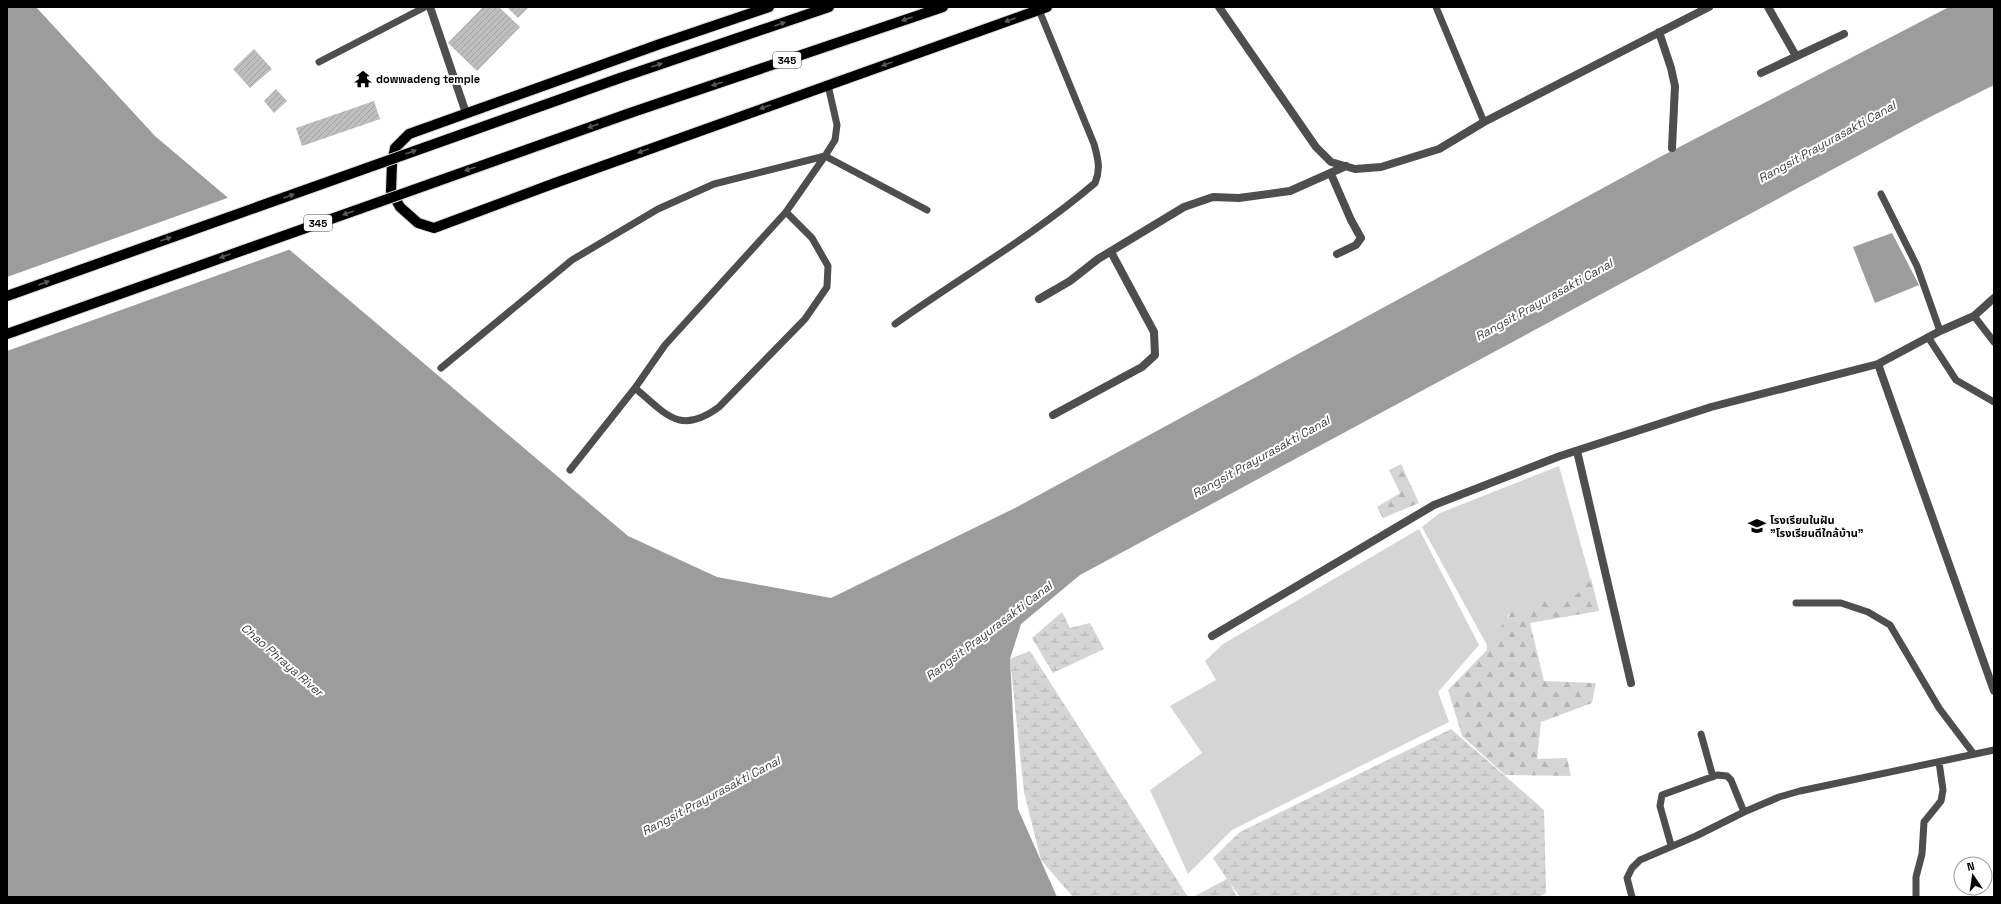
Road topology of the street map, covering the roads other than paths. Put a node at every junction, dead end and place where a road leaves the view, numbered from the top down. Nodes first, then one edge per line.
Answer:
1 (425, 7) edge
2 (430, 7) edge
3 (769, 7) edge
4 (829, 7) edge
5 (943, 7) edge
6 (1219, 7) edge
7 (1436, 7) edge
8 (1709, 7) edge
9 (1768, 7) edge
10 (1043, 8) edge
11 (1659, 32) junction
12 (1844, 34) dead end
13 (1796, 56) junction
14 (319, 62) dead end
15 (1761, 73) dead end
16 (828, 85) junction
17 (466, 113) junction
18 (1484, 122) junction
19 (1672, 148) dead end
20 (825, 156) junction
21 (1346, 166) junction
22 (1331, 174) junction
23 (1881, 194) dead end
24 (927, 210) dead end
25 (786, 212) junction
26 (1111, 252) junction
27 (1337, 254) dead end
28 (7, 296) edge
29 (1994, 298) edge
30 (1039, 299) dead end
31 (1974, 316) junction
32 (895, 324) dead end
33 (1940, 331) junction
34 (7, 334) edge
35 (1928, 337) junction
36 (1994, 342) edge
37 (1878, 364) junction
38 (441, 368) dead end
39 (635, 388) junction
40 (1994, 402) edge
41 (1053, 415) dead end
42 (1576, 451) junction
43 (570, 470) dead end
44 (1796, 603) dead end
45 (1212, 636) dead end
46 (1631, 683) dead end
47 (1994, 691) edge
48 (1701, 734) dead end
49 (1994, 750) edge
50 (1973, 753) junction
51 (1939, 762) junction
52 (1713, 776) junction
53 (1744, 812) junction
54 (1672, 845) junction
55 (1632, 897) edge
56 (1916, 897) edge

1 - 14 lane
2 - 17 street
3 - 17 main road
28 -> 4 main road, bridge
5 -> 34 main road, 345, bridge
6 - 21 street
7 - 18 lane
8 - 11 street
9 - 13 street
10 -> 16 main road
10 - 32 lane
11 - 18 street
11 - 19 street
12 - 13 street
13 - 15 street
16 -> 17 main road
16 - 20 lane
18 - 21 street
20 - 24 lane
20 - 25 lane
20 - 38 lane
21 - 22 street
22 - 26 street
22 - 27 street
23 - 33 lane
25 - 39 lane
25 - 39 lane
26 - 30 street
26 - 41 street
29 - 31 street
31 - 33 street
31 - 36 lane
33 - 35 street
35 - 37 street
35 - 40 lane
37 - 42 street
37 - 47 street
39 - 43 lane
42 - 45 street
42 - 46 street
44 - 50 lane
48 - 52 lane
49 - 50 lane
50 - 51 lane
51 - 53 lane
51 - 56 lane
52 - 53 lane
52 - 54 lane
53 - 54 lane
54 - 55 lane

